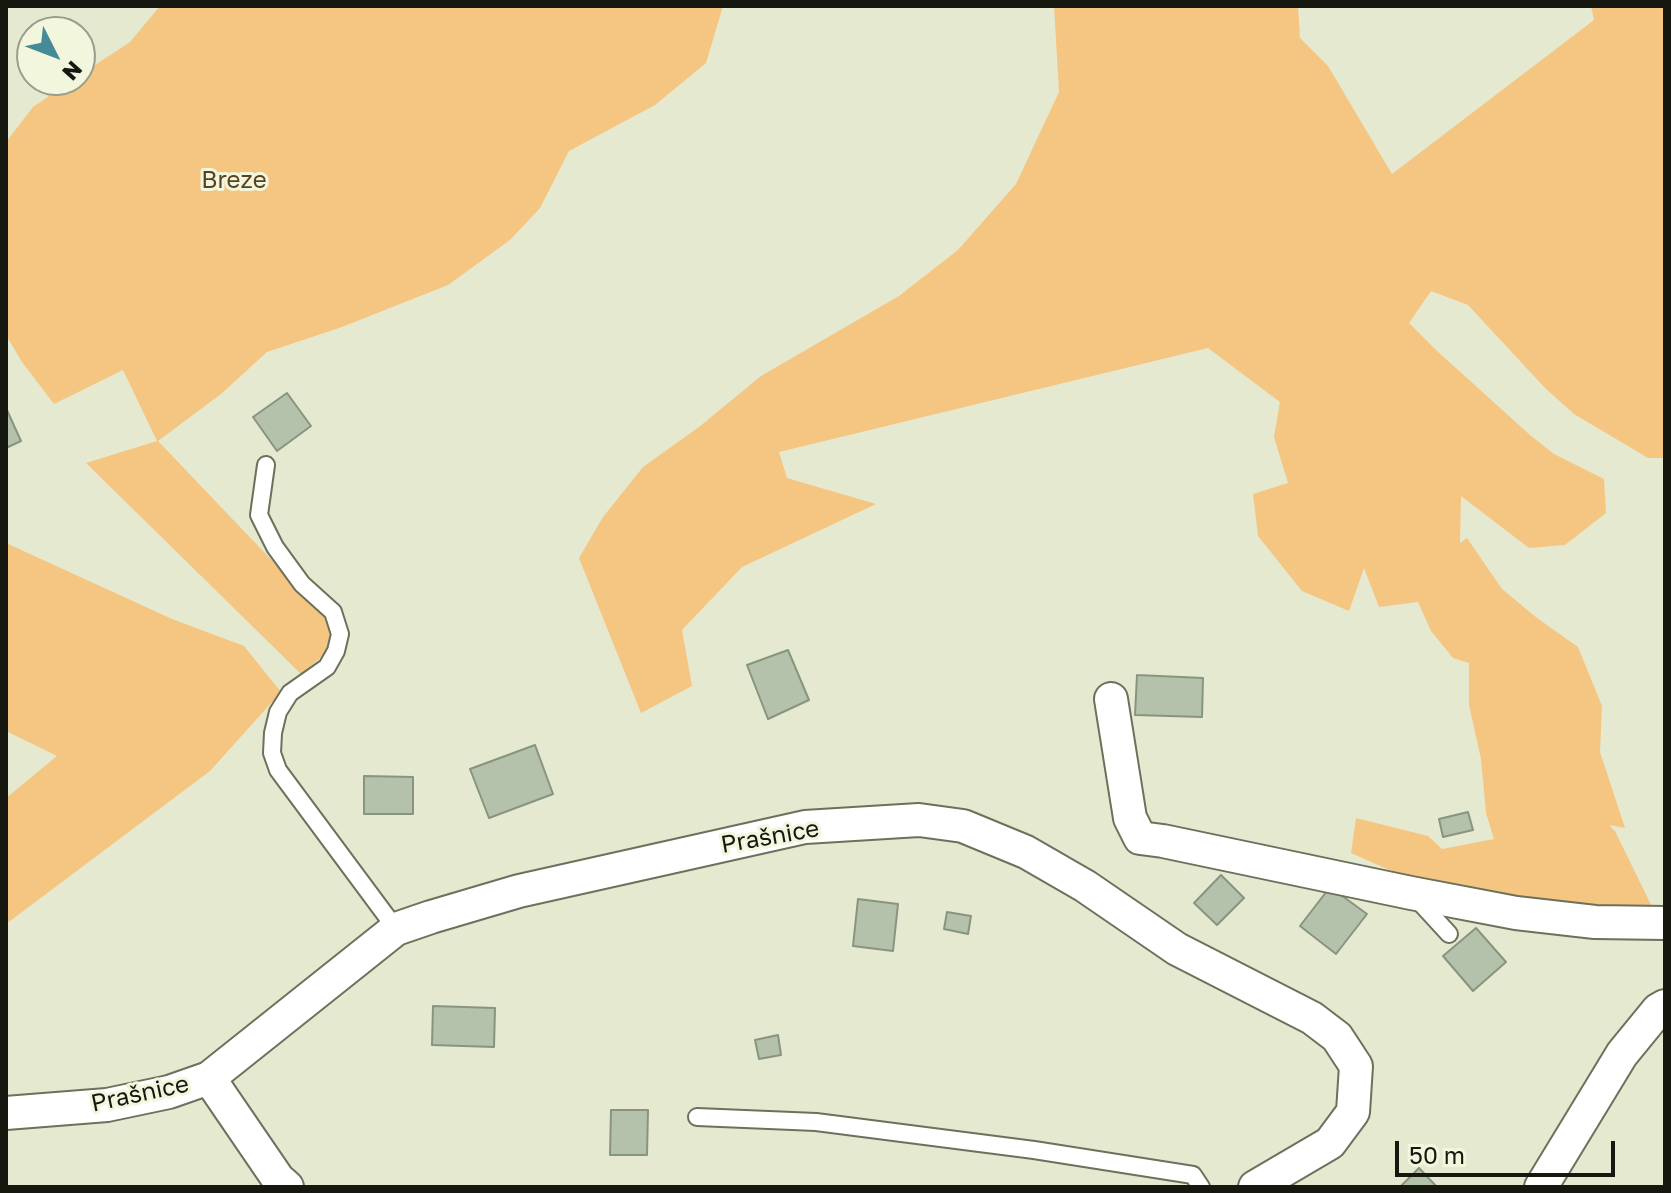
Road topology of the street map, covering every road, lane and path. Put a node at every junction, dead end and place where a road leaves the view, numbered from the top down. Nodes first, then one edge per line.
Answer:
1 (266, 465) dead end
2 (1111, 699) dead end
3 (1411, 893) junction
4 (1665, 923) edge
5 (396, 929) junction
6 (1449, 934) dead end
7 (1665, 1006) edge
8 (209, 1078) junction
9 (6, 1113) edge
10 (697, 1117) dead end
11 (287, 1187) edge
12 (1201, 1187) edge
13 (1255, 1187) edge
14 (1541, 1187) edge

1 - 5 lane
2 - 3 street
3 - 4 street
3 - 6 lane
5 - 8 street, Prašnice
5 - 13 street, Prašnice
7 - 14 street
8 - 9 street, Prašnice
8 - 11 street
10 - 12 lane

